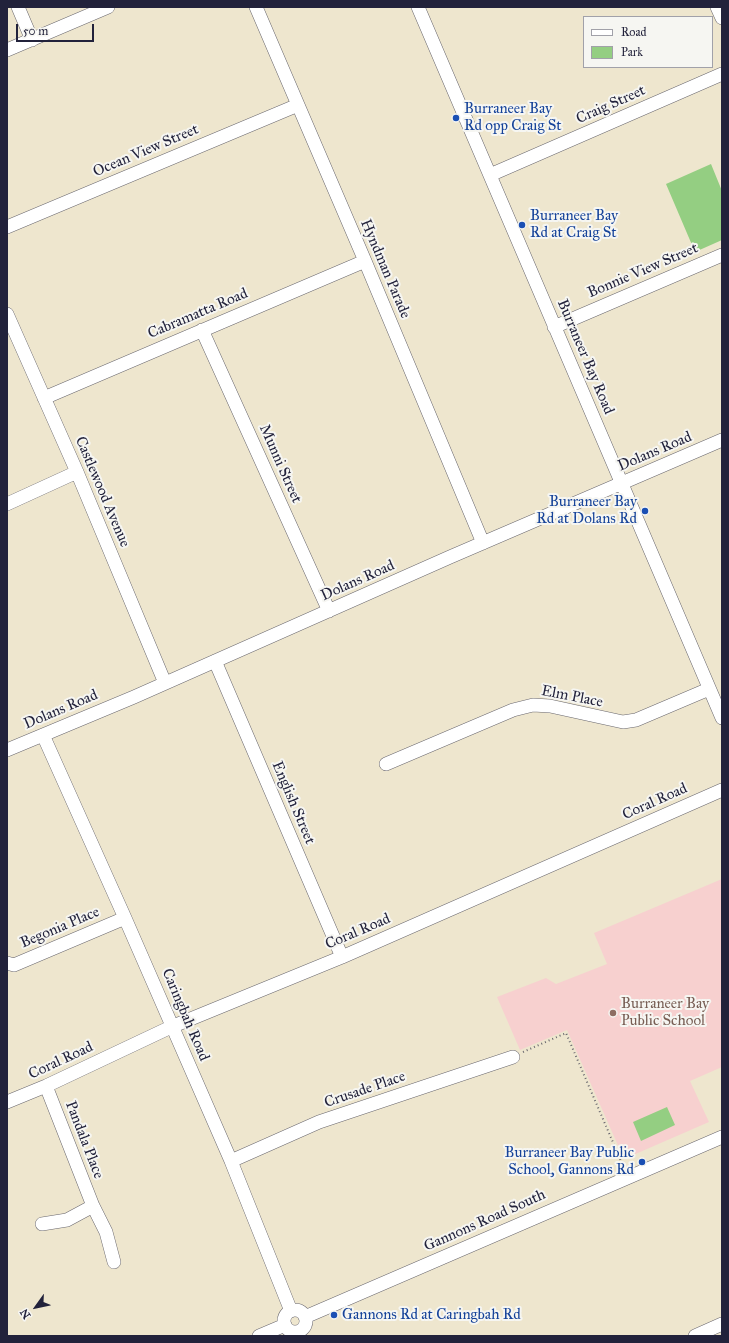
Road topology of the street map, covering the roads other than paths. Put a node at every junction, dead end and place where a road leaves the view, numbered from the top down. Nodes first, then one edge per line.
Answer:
1 (18, 7) edge
2 (108, 7) edge
3 (256, 7) edge
4 (418, 7) edge
5 (32, 40) junction
6 (7, 50) edge
7 (722, 74) edge
8 (298, 105) junction
9 (490, 175) junction
10 (7, 227) edge
11 (722, 255) edge
12 (365, 261) junction
13 (7, 314) edge
14 (554, 327) junction
15 (202, 330) junction
16 (44, 398) junction
17 (722, 440) edge
18 (77, 472) junction
19 (622, 484) junction
20 (7, 504) edge
21 (482, 543) junction
22 (329, 611) junction
23 (215, 661) junction
24 (165, 683) junction
25 (709, 688) junction
26 (722, 718) edge
27 (43, 735) junction
28 (7, 750) edge
29 (386, 764) dead end
30 (722, 790) edge
31 (125, 918) junction
32 (342, 957) junction
33 (7, 963) edge
34 (171, 1027) junction
35 (513, 1057) road end
36 (46, 1086) junction
37 (7, 1102) edge
38 (722, 1137) edge
39 (231, 1161) junction
40 (93, 1206) junction
41 (42, 1224) dead end
42 (114, 1262) dead end
43 (291, 1311) junction
44 (305, 1317) junction
45 (722, 1324) edge
46 (285, 1325) junction
47 (301, 1333) edge
48 (259, 1336) edge
49 (695, 1336) edge

1 - 5 street
2 - 5 street
3 - 8 street, Hyndman Parade
4 - 9 street, Burraneer Bay Road
5 - 6 street
7 - 9 street, Craig Street
8 - 10 street, Ocean View Street
8 - 12 street, Hyndman Parade
9 - 14 street, Burraneer Bay Road
11 - 14 street, Bonnie View Street
12 - 15 street, Cabramatta Road
12 - 21 street, Hyndman Parade
13 - 16 street, Castlewood Avenue
14 - 19 street, Burraneer Bay Road
15 - 16 street, Cabramatta Road
15 - 22 street, Munni Street
16 - 18 street, Castlewood Avenue
17 - 19 street, Dolans Road
18 - 20 street
18 - 24 street, Castlewood Avenue
19 - 21 street, Dolans Road
19 - 25 street, Burraneer Bay Road
21 - 22 street, Dolans Road
22 - 23 street, Dolans Road
23 - 24 street, Dolans Road
23 - 32 street, English Street
24 - 27 street, Dolans Road
25 - 26 street, Burraneer Bay Road
25 - 29 street, Elm Place
27 - 28 street, Dolans Road
27 - 31 street, Caringbah Road
30 - 32 street, Coral Road
31 - 33 street, Begonia Place
31 - 34 street, Caringbah Road
32 - 34 street, Coral Road
34 - 36 street, Coral Road
34 - 39 street, Caringbah Road
35 - 39 street, Crusade Place
36 - 37 street, Coral Road
36 - 40 street, Pandala Place
38 - 44 street, Gannons Road South
39 - 43 street, Caringbah Road
40 - 41 street
40 - 42 street, Pandala Place
43 - 44 street
43 - 46 street
44 - 47 street
45 - 49 street
46 - 47 street
46 - 48 street

